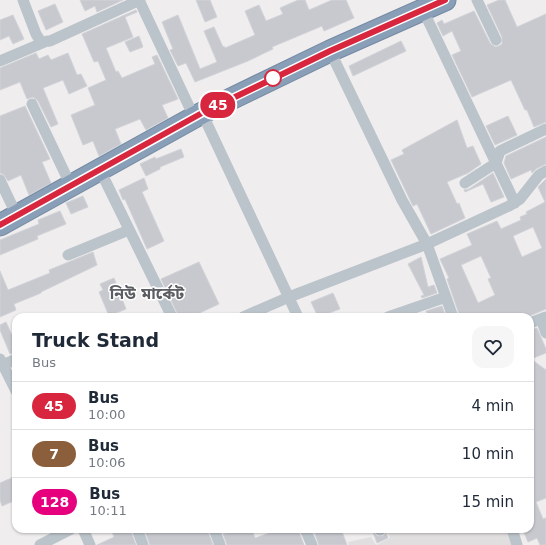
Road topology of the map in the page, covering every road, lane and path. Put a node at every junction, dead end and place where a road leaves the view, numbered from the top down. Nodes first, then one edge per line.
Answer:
1 (23, 0) edge
2 (140, 0) edge
3 (445, 0) edge
4 (477, 0) edge
5 (423, 10) junction
6 (496, 40) dead end
7 (48, 41) junction
8 (330, 51) junction
9 (0, 62) edge
10 (32, 104) dead end
11 (198, 115) junction
12 (546, 129) edge
13 (496, 163) junction
14 (100, 170) junction
15 (546, 171) edge
16 (0, 180) edge
17 (465, 183) dead end
18 (71, 186) junction
19 (515, 203) junction
20 (9, 221) edge
21 (129, 230) junction
22 (427, 244) junction
23 (68, 255) dead end
24 (289, 297) junction
25 (446, 297) junction
26 (170, 313) edge
27 (252, 313) edge
28 (296, 313) edge
29 (400, 313) edge
30 (452, 313) edge
31 (544, 318) edge
32 (534, 322) edge
33 (546, 333) edge
34 (12, 360) edge
35 (1, 362) edge
36 (12, 383) edge
37 (63, 533) edge
38 (85, 533) edge
39 (138, 533) edge
40 (216, 533) edge
41 (307, 533) edge
42 (513, 533) edge
43 (40, 545) edge
44 (90, 545) edge
45 (143, 545) edge
46 (220, 545) edge
47 (312, 545) edge
48 (517, 545) edge

1 - 7 street
2 - 7 street
2 - 11 street
3 - 5 highway
4 - 6 street
5 - 8 highway
5 - 13 street
7 - 9 street
8 - 11 highway
8 - 22 street
10 - 18 street
11 - 14 highway
11 - 24 street
12 - 13 street
13 - 17 street
13 - 19 street
14 - 18 highway
14 - 21 street
15 - 19 street
16 - 20 street
18 - 20 highway
19 - 22 street
21 - 23 street
21 - 26 street
22 - 24 street
22 - 25 street
24 - 27 street
24 - 28 street
25 - 29 street
25 - 30 street
31 - 32 street
31 - 33 street
34 - 35 street
35 - 36 street
37 - 43 street
38 - 44 street
39 - 45 street
40 - 46 street
41 - 47 street
42 - 48 street

